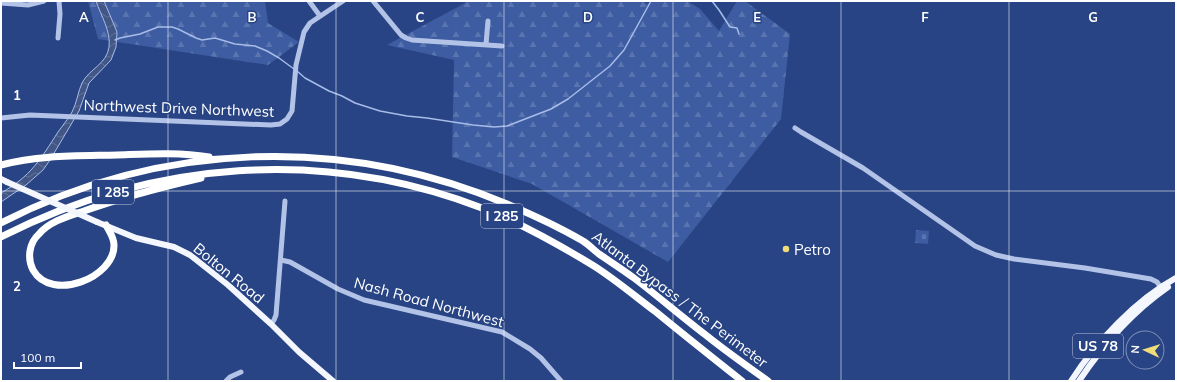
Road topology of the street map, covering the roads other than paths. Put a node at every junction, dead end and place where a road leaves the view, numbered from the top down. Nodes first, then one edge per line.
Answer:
1 (44, 1) edge
2 (59, 1) edge
3 (309, 1) edge
4 (343, 1) edge
5 (373, 1) edge
6 (1, 3) edge
7 (320, 16) junction
8 (488, 21) dead end
9 (58, 38) dead end
10 (486, 44) junction
11 (502, 46) dead end
12 (1, 118) edge
13 (795, 128) dead end
14 (219, 159) junction
15 (1, 165) edge
16 (232, 171) junction
17 (4, 180) edge
18 (285, 201) dead end
19 (1, 222) edge
20 (106, 225) junction
21 (1, 237) edge
22 (281, 260) junction
23 (1176, 278) edge
24 (1176, 282) edge
25 (1162, 289) junction
26 (271, 324) junction
27 (240, 372) dead end
28 (226, 381) edge
29 (333, 381) edge
30 (561, 381) edge
31 (740, 381) edge
32 (768, 381) edge
33 (1071, 381) edge
34 (1079, 381) edge

1 - 6 street
2 - 9 street
3 - 7 street
4 - 7 street, Northwest Drive Northwest
5 - 10 street
7 - 12 street, Northwest Drive Northwest
8 - 10 street
10 - 11 street
13 - 25 street
14 - 15 highway
14 - 19 highway, Atlanta Bypass / The Perimeter / I 285
14 - 32 highway, Atlanta Bypass / The Perimeter / I 285
16 - 20 highway
16 - 21 highway, Atlanta Bypass / The Perimeter / I 285
16 - 31 highway, Atlanta Bypass / The Perimeter / I 285
17 - 20 main road, Bolton Road, bridge
18 - 22 street
20 - 26 main road, Bolton Road
22 - 26 street
22 - 30 street, Nash Road Northwest
23 - 25 main road, US 78
24 - 25 main road, US 78
25 - 33 main road, US 78
25 - 34 main road, US 78
26 - 29 main road, Bolton Road
27 - 28 street

